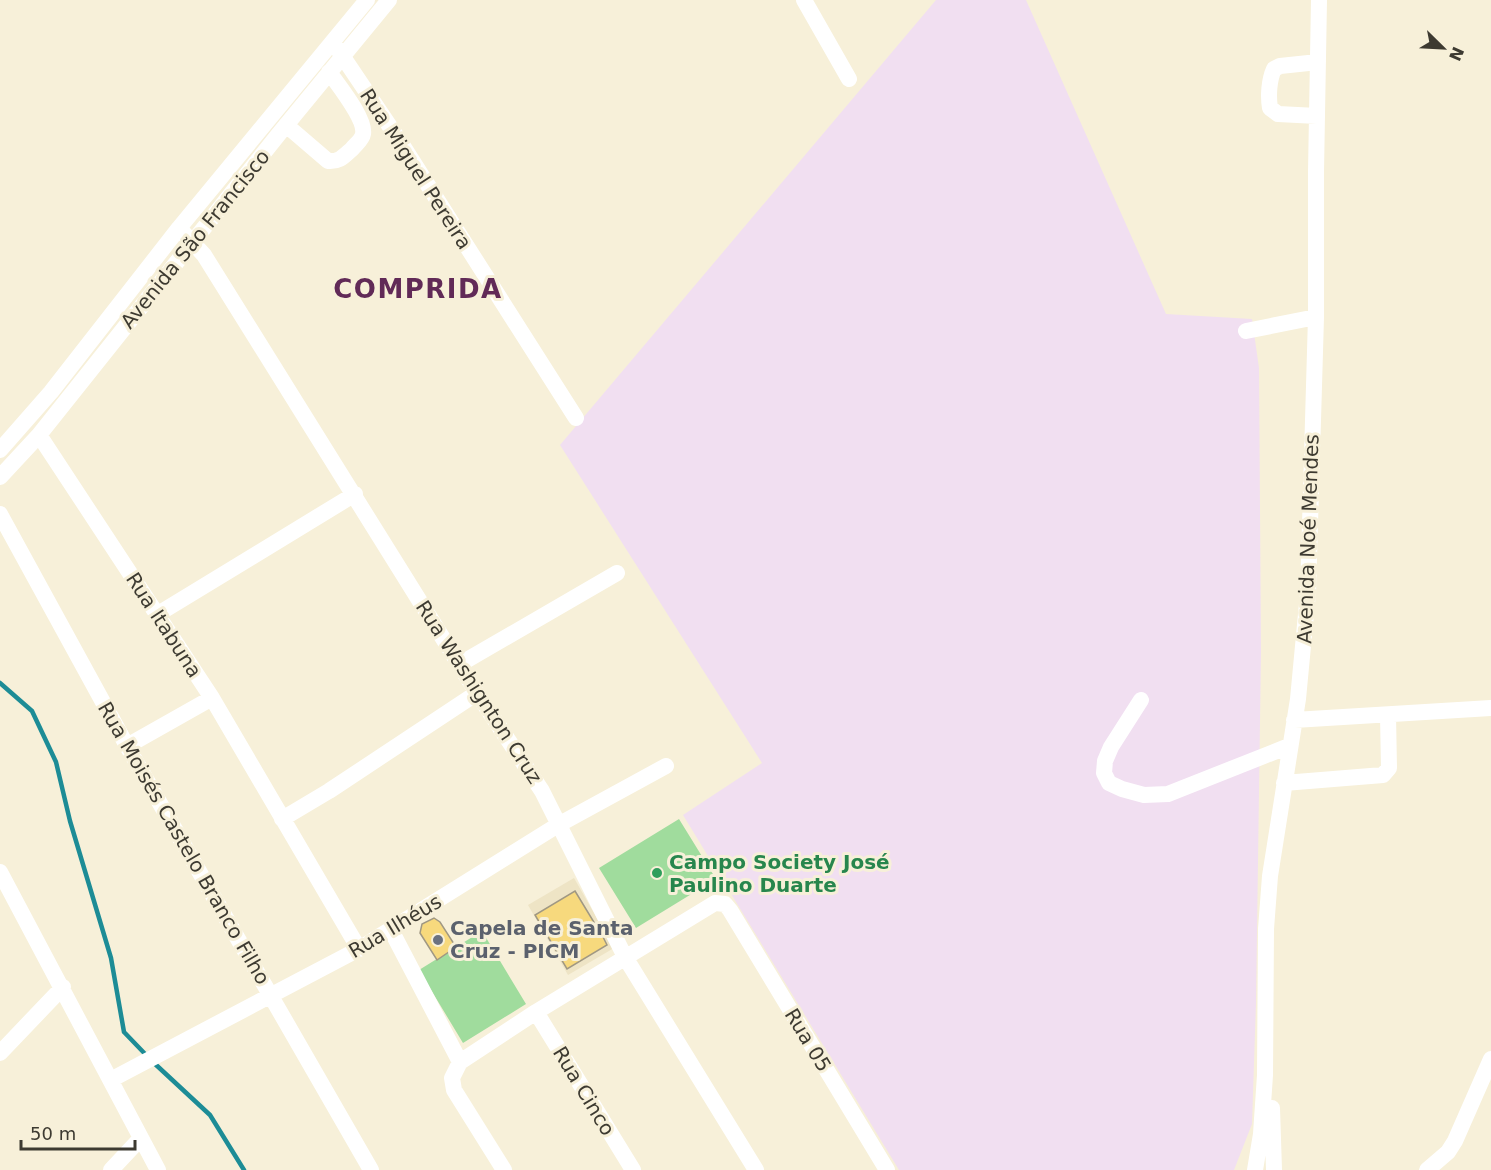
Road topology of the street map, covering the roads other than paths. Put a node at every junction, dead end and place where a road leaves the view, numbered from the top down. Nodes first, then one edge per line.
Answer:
1 (367, 0) edge
2 (389, 0) edge
3 (804, 0) edge
4 (1319, 0) edge
5 (338, 49) junction
6 (1318, 62) junction
7 (329, 72) junction
8 (849, 79) dead end
9 (1317, 116) junction
10 (276, 128) junction
11 (179, 228) junction
12 (193, 241) junction
13 (1316, 317) junction
14 (1246, 331) dead end
15 (576, 418) dead end
16 (39, 435) junction
17 (0, 450) edge
18 (0, 477) edge
19 (354, 494) junction
20 (0, 514) edge
21 (616, 573) dead end
22 (158, 614) junction
23 (460, 664) junction
24 (477, 693) junction
25 (212, 698) junction
26 (1141, 700) dead end
27 (1491, 708) edge
28 (1388, 716) junction
29 (1294, 720) junction
30 (127, 746) junction
31 (1289, 746) junction
32 (666, 766) dead end
33 (1284, 783) junction
34 (282, 819) junction
35 (558, 825) junction
36 (0, 872) edge
37 (391, 930) junction
38 (359, 949) junction
39 (625, 957) junction
40 (63, 987) junction
41 (271, 997) junction
42 (536, 1012) junction
43 (0, 1053) edge
44 (1491, 1059) edge
45 (460, 1062) junction
46 (1265, 1075) junction
47 (118, 1076) dead end
48 (140, 1139) junction
49 (111, 1170) edge
50 (158, 1170) edge
51 (370, 1170) edge
52 (504, 1170) edge
53 (633, 1170) edge
54 (756, 1170) edge
55 (887, 1170) edge
56 (1255, 1170) edge
57 (1274, 1170) edge
58 (1427, 1170) edge

1 - 5 street, Avenida São Francisco
2 - 5 street, Avenida São Francisco
3 - 8 street
4 - 6 street, Avenida Noé Mendes
5 - 7 street, Avenida São Francisco
5 - 10 street, Avenida São Francisco
5 - 15 street, Rua Miguel Pereira
6 - 9 street, Avenida Noé Mendes
6 - 9 street
7 - 10 street, Avenida São Francisco
7 - 10 street
9 - 13 street, Avenida Noé Mendes
10 - 11 street, Avenida São Francisco
10 - 12 street, Avenida São Francisco
11 - 12 street, Rua Washignton Cruz
11 - 17 street, Avenida São Francisco
12 - 16 street, Avenida São Francisco
12 - 19 street, Rua Washignton Cruz
13 - 14 street
13 - 29 street, Avenida Noé Mendes
16 - 18 street, Avenida São Francisco
16 - 22 street, Rua Itabuna
19 - 22 street
19 - 23 street, Rua Washignton Cruz
20 - 30 street, Rua Moisés Castelo Branco Filho
21 - 23 street
22 - 25 street, Rua Itabuna
23 - 24 street, Rua Washignton Cruz
24 - 34 street
24 - 35 street, Rua Washignton Cruz
25 - 30 street
25 - 34 street, Rua Itabuna
26 - 31 street
27 - 28 street
28 - 29 street
28 - 33 street
29 - 31 street, Avenida Noé Mendes
30 - 41 street, Rua Moisés Castelo Branco Filho
31 - 33 street, Avenida Noé Mendes
32 - 35 street, Rua Ilhéus
33 - 46 street, Avenida Noé Mendes
34 - 38 street, Rua Itabuna
35 - 37 street, Rua Ilhéus
35 - 39 street, Rua Washignton Cruz
36 - 40 street
37 - 38 street, Rua Ilhéus
37 - 45 street
38 - 41 street, Rua Ilhéus
39 - 42 street
39 - 54 street, Rua Washignton Cruz
39 - 55 street, Rua 05
40 - 43 street
40 - 48 street
41 - 47 street, Rua Ilhéus
41 - 51 street, Rua Moisés Castelo Branco Filho
42 - 45 street
42 - 53 street, Rua Cinco
44 - 58 street
45 - 52 street
46 - 56 street, Avenida Noé Mendes
46 - 57 street, Avenida Noé Mendes
48 - 49 street
48 - 50 street

